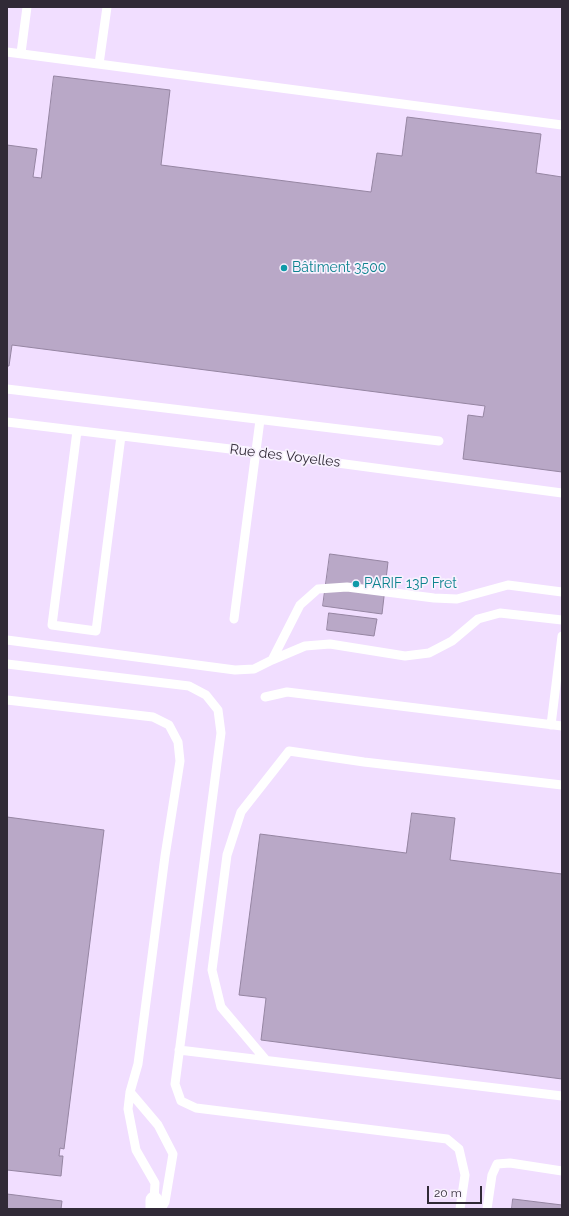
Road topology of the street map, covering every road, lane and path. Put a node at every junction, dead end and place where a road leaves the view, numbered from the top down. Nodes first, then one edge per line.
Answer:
1 (27, 7) edge
2 (107, 7) edge
3 (7, 52) edge
4 (21, 54) junction
5 (99, 64) junction
6 (562, 125) edge
7 (7, 389) edge
8 (260, 420) junction
9 (7, 422) edge
10 (78, 431) junction
11 (121, 436) junction
12 (439, 441) dead end
13 (255, 452) junction
14 (562, 492) edge
15 (562, 592) edge
16 (234, 619) dead end
17 (562, 620) edge
18 (562, 636) edge
19 (7, 640) edge
20 (272, 660) junction
21 (7, 664) edge
22 (265, 697) dead end
23 (7, 700) edge
24 (551, 725) junction
25 (562, 726) edge
26 (562, 786) edge
27 (179, 1050) junction
28 (265, 1059) junction
29 (130, 1092) junction
30 (562, 1096) edge
31 (562, 1171) edge
32 (156, 1206) edge
33 (460, 1209) edge
34 (487, 1209) edge

1 - 4 lane
2 - 5 lane
3 - 4 lane
4 - 5 lane
5 - 6 lane
7 - 8 lane
8 - 12 lane
8 - 13 lane
9 - 10 lane, Rue des Voyelles
10 - 11 lane, Rue des Voyelles
10 - 11 lane
11 - 13 lane, Rue des Voyelles
13 - 14 lane, Rue des Voyelles
13 - 16 lane
15 - 20 lane
17 - 20 lane
18 - 24 lane
19 - 20 lane
21 - 27 lane
22 - 24 lane
23 - 29 lane
24 - 25 lane
26 - 28 lane
27 - 28 lane
27 - 33 lane
28 - 30 lane
29 - 32 lane
29 - 32 lane
31 - 34 lane

